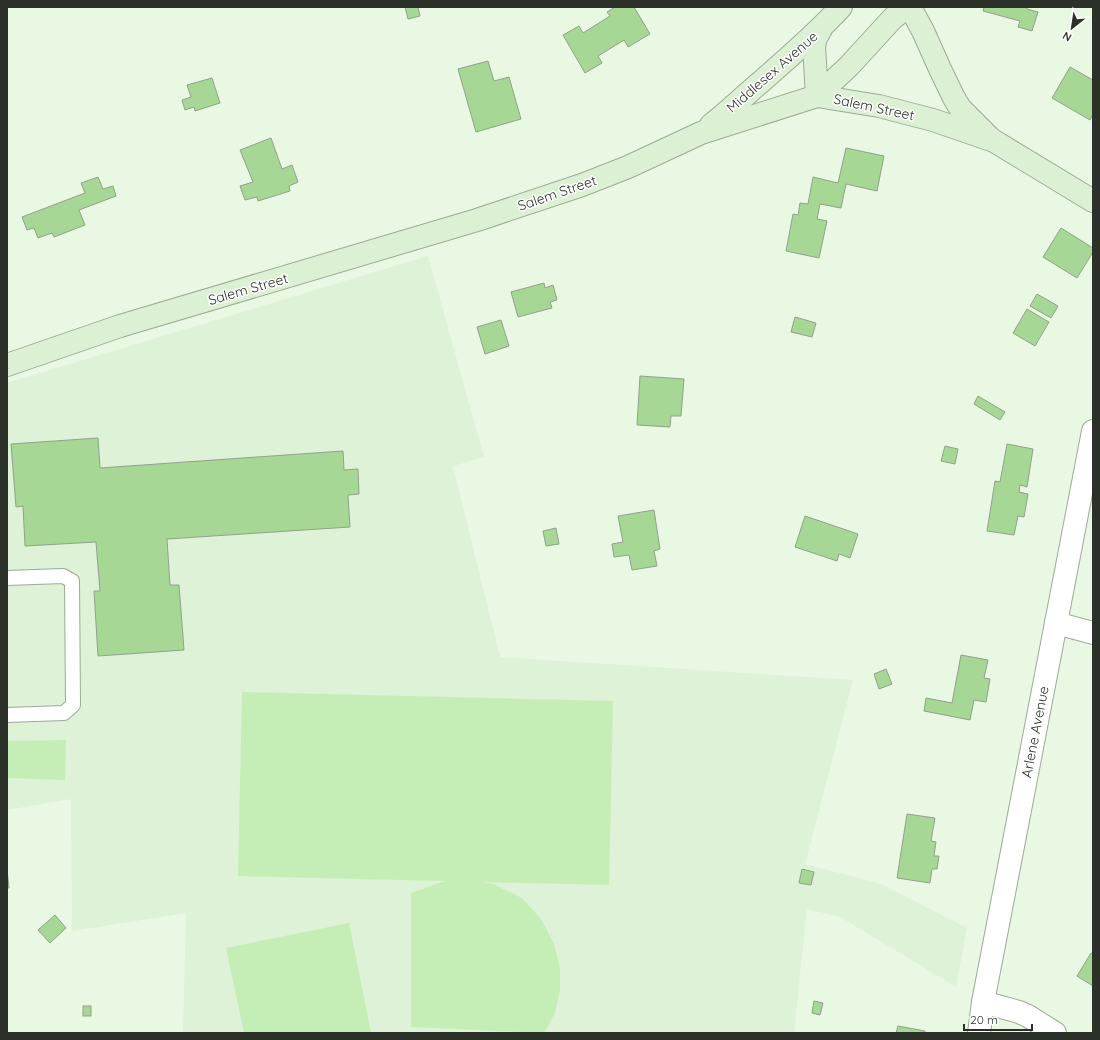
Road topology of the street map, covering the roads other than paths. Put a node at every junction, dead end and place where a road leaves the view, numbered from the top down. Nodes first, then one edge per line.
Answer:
1 (841, 7) edge
2 (909, 7) edge
3 (821, 29) junction
4 (817, 96) junction
5 (701, 133) junction
6 (994, 141) junction
7 (1093, 201) edge
8 (7, 364) edge
9 (1093, 430) edge
10 (7, 578) edge
11 (1056, 623) junction
12 (1093, 633) edge
13 (7, 715) edge
14 (983, 1002) junction
15 (979, 1033) edge
16 (1055, 1033) edge

1 - 3 street, Middlesex Avenue
2 - 4 street
2 - 6 street
3 - 4 street
3 - 5 street, Middlesex Avenue
4 - 5 street, Salem Street
4 - 6 street, Salem Street
5 - 8 street, Salem Street
6 - 7 street, Salem Street
9 - 11 street, Arlene Avenue
10 - 13 lane
11 - 12 street
11 - 14 street, Arlene Avenue
14 - 15 street, Arlene Avenue
14 - 16 street

